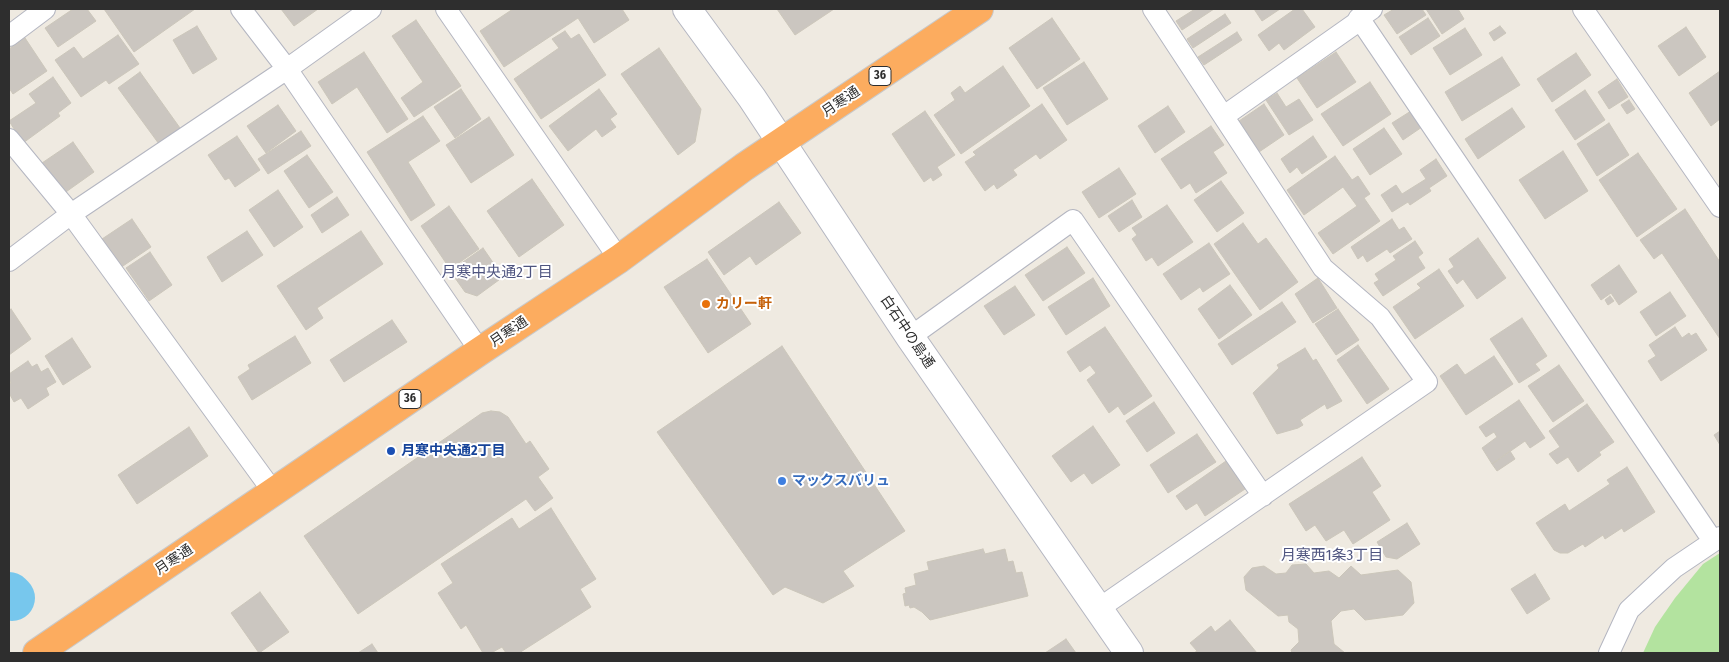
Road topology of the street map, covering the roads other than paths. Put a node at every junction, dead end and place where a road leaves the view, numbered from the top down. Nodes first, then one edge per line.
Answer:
1 (45, 9) edge
2 (242, 9) edge
3 (371, 9) edge
4 (446, 9) edge
5 (687, 9) edge
6 (979, 9) edge
7 (1153, 9) edge
8 (1583, 9) edge
9 (1358, 15) edge
10 (9, 36) edge
11 (287, 69) junction
12 (1224, 116) junction
13 (9, 139) edge
14 (781, 142) junction
15 (1720, 207) edge
16 (71, 214) junction
17 (619, 259) junction
18 (9, 261) edge
19 (910, 337) junction
20 (480, 352) junction
21 (274, 493) junction
22 (1263, 496) junction
23 (1717, 539) edge
24 (1098, 609) junction
25 (37, 653) edge
26 (1128, 653) edge
27 (1609, 653) edge

1 - 10 street
2 - 11 street
3 - 11 street
4 - 17 street
5 - 14 street, 白石中の島通
6 - 14 highway, 月寒通 / 36
7 - 12 street
8 - 15 street
9 - 12 street
9 - 23 street
11 - 16 street
11 - 20 street
12 - 22 street
13 - 16 street
14 - 17 highway, 月寒通 / 36
14 - 19 street, 白石中の島通
16 - 18 street
16 - 21 street
17 - 20 highway, 月寒通 / 36
19 - 22 street
19 - 24 street, 白石中の島通
20 - 21 highway, 月寒通 / 36
21 - 25 highway, 月寒通 / 36
22 - 24 street
23 - 27 street
24 - 26 street, 白石中の島通

